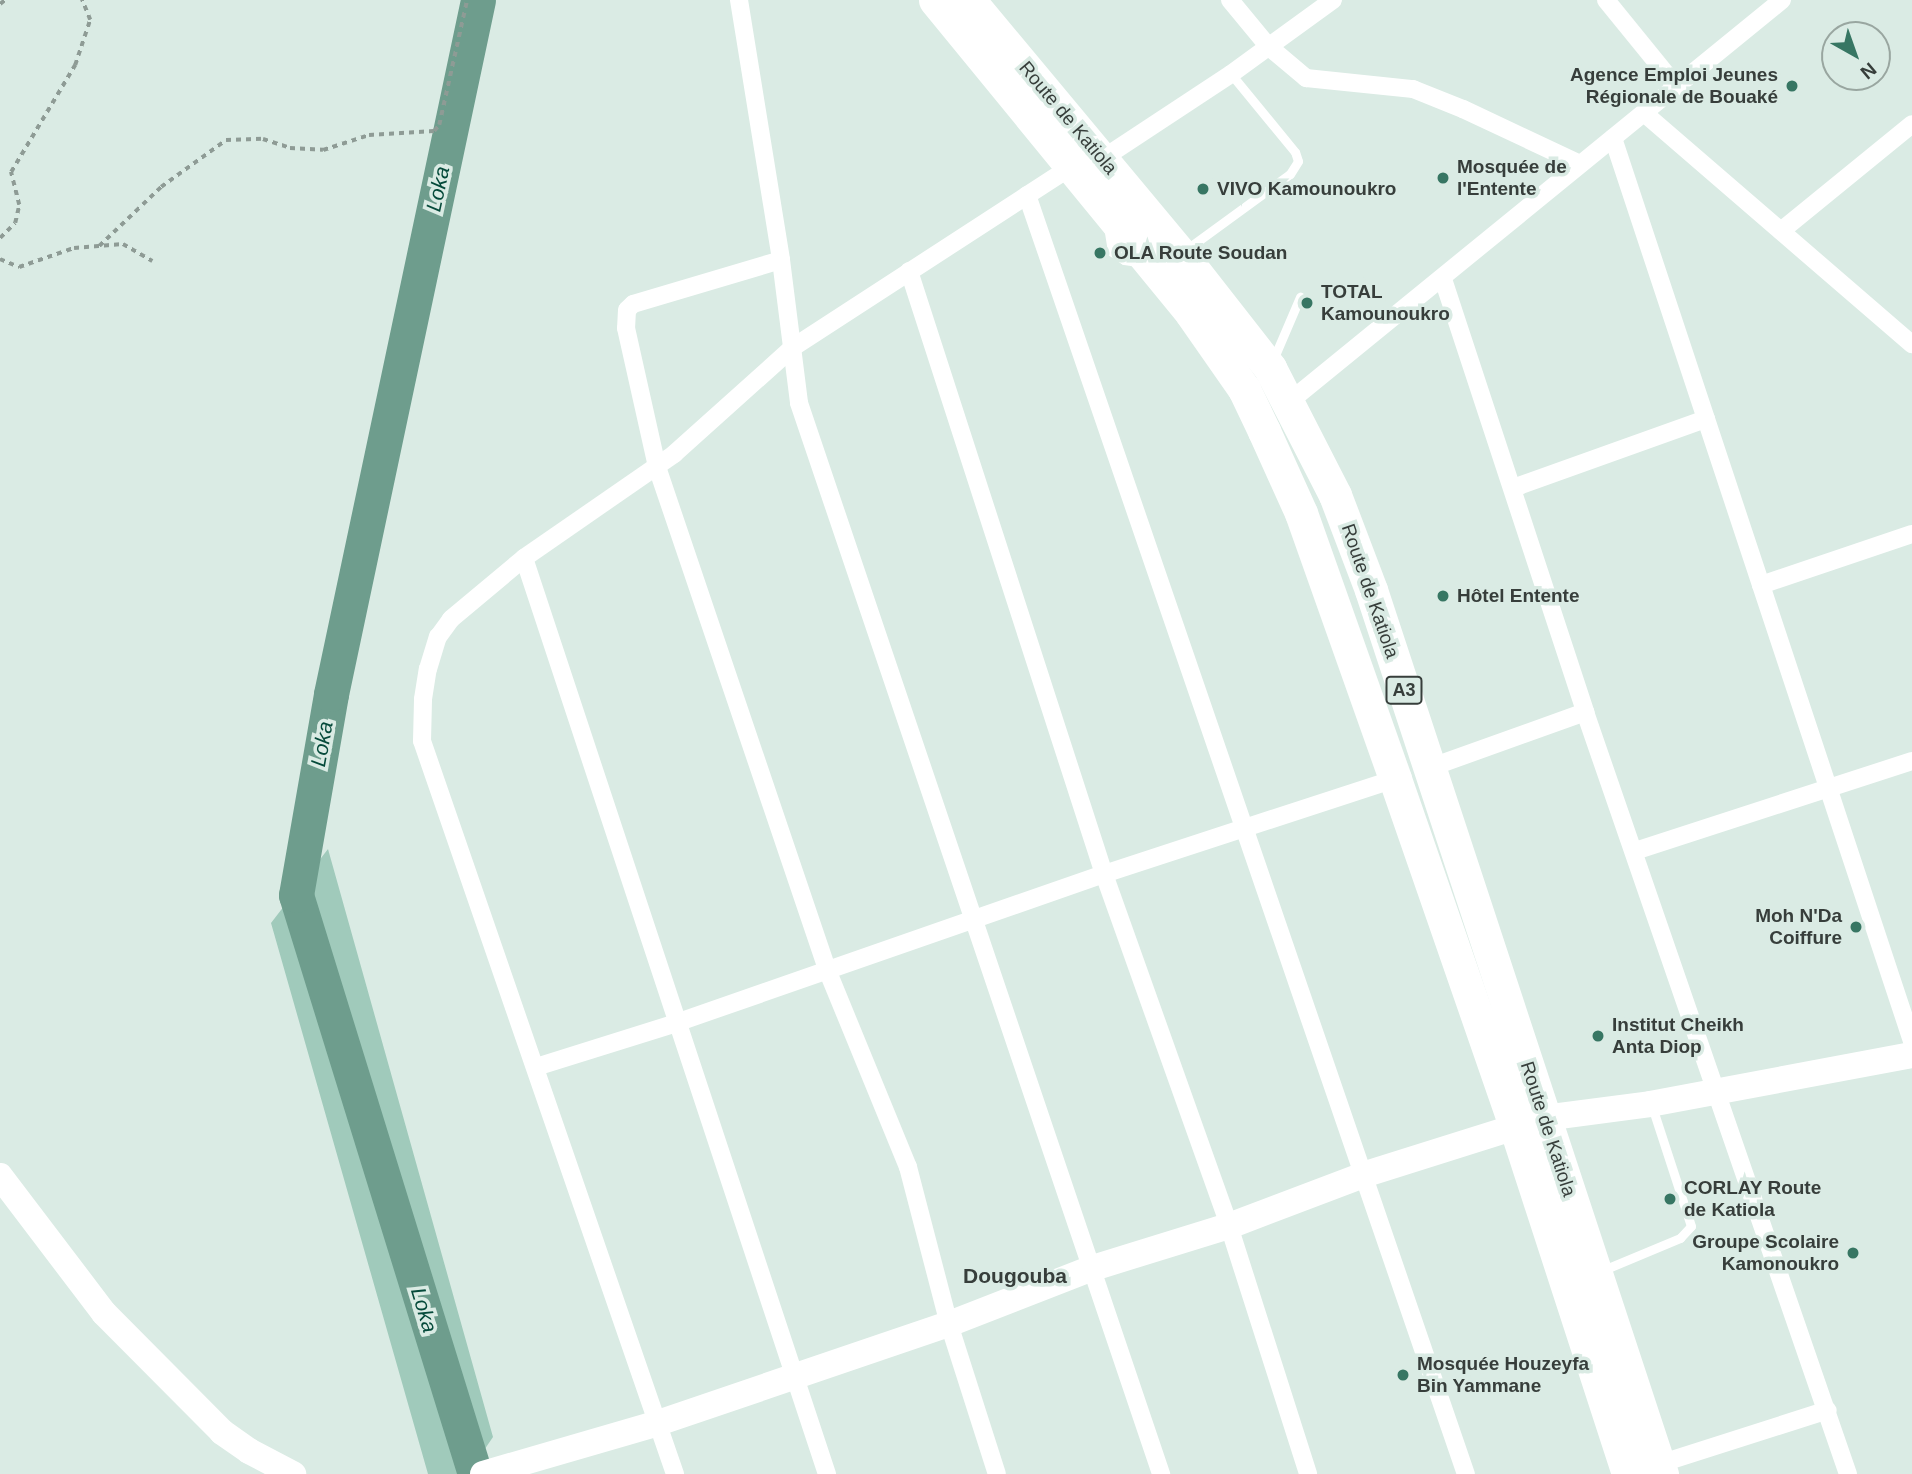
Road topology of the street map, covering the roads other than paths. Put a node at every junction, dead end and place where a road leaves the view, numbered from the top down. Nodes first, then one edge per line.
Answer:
1 (739, 0) edge
2 (934, 0) edge
3 (969, 0) edge
4 (1230, 0) edge
5 (1333, 0) edge
6 (1606, 0) edge
7 (1782, 0) edge
8 (1268, 47) junction
9 (1231, 74) junction
10 (1676, 86) junction
11 (1644, 113) junction
12 (1912, 124) edge
13 (1613, 138) junction
14 (1086, 162) junction
15 (1580, 164) junction
16 (1027, 195) junction
17 (1781, 231) junction
18 (1167, 259) junction
19 (781, 260) junction
20 (909, 271) junction
21 (1443, 279) junction
22 (1300, 297) dead end
23 (1911, 340) edge
24 (792, 348) junction
25 (1270, 368) junction
26 (1289, 402) junction
27 (1706, 419) junction
28 (657, 467) junction
29 (1513, 488) junction
30 (1912, 534) edge
31 (524, 558) junction
32 (1761, 585) junction
33 (1585, 712) junction
34 (1912, 761) edge
35 (1429, 768) junction
36 (1395, 779) junction
37 (1830, 787) junction
38 (1245, 830) junction
39 (1635, 851) junction
40 (1104, 874) junction
41 (976, 921) junction
42 (828, 972) junction
43 (677, 1023) junction
44 (1912, 1041) edge
45 (1912, 1055) edge
46 (536, 1067) junction
47 (1718, 1091) junction
48 (1650, 1104) junction
49 (1529, 1122) junction
50 (1366, 1174) junction
51 (0, 1176) edge
52 (1230, 1226) junction
53 (1093, 1268) junction
54 (1597, 1273) junction
55 (949, 1324) junction
56 (794, 1377) junction
57 (1828, 1410) junction
58 (658, 1423) junction
59 (534, 1467) edge
60 (1661, 1469) edge
61 (488, 1473) edge
62 (293, 1474) edge
63 (675, 1474) edge
64 (827, 1474) edge
65 (997, 1474) edge
66 (1161, 1474) edge
67 (1308, 1474) edge
68 (1466, 1474) edge
69 (1628, 1474) edge
70 (1848, 1474) edge

1 - 19 street
2 - 14 highway, Route de Katiola / A3
3 - 14 highway, Route de Katiola / A3
4 - 8 street
5 - 8 street
6 - 10 street
7 - 10 street
8 - 9 street
8 - 15 street
9 - 14 street
9 - 18 lane
10 - 11 street
11 - 13 street
11 - 17 street
12 - 17 street
13 - 15 street
13 - 27 street
14 - 16 street
14 - 18 highway, Route de Katiola / A3
14 - 18 highway, Route de Katiola / A3
15 - 21 street
16 - 20 street
16 - 38 street
17 - 23 street
18 - 25 highway, Route de Katiola / A3
18 - 36 highway, Route de Katiola / A3
19 - 24 street
19 - 28 street
20 - 24 street
20 - 40 street
21 - 26 street
21 - 29 street
22 - 25 lane
24 - 28 street
24 - 41 street
25 - 26 highway, Route de Katiola / A3
26 - 35 highway, Route de Katiola / A3
27 - 29 street
27 - 32 street
28 - 31 street
28 - 42 street
29 - 33 street
30 - 32 street
31 - 43 street
31 - 46 street
32 - 37 street
33 - 35 street
33 - 39 street
34 - 37 street
35 - 49 highway, Route de Katiola / A3
36 - 38 street
36 - 49 highway, Route de Katiola / A3
37 - 39 street
37 - 44 street
38 - 40 street
38 - 50 street
39 - 47 street
40 - 41 street
40 - 52 street
41 - 42 street
41 - 53 street
42 - 43 street
42 - 55 street
43 - 46 street
43 - 56 street
45 - 47 street
46 - 58 street
47 - 48 street
47 - 57 street
48 - 49 street
48 - 54 lane
49 - 50 street
49 - 54 highway, Route de Katiola / A3
49 - 69 highway, Route de Katiola / A3
50 - 52 street
50 - 68 street
51 - 62 street
52 - 53 street
52 - 67 street
53 - 55 street
53 - 66 street
54 - 60 highway, Route de Katiola / A3
55 - 56 street
55 - 65 street
56 - 58 street
56 - 64 street
57 - 60 street
57 - 70 street
58 - 59 street
58 - 63 street
59 - 61 street

